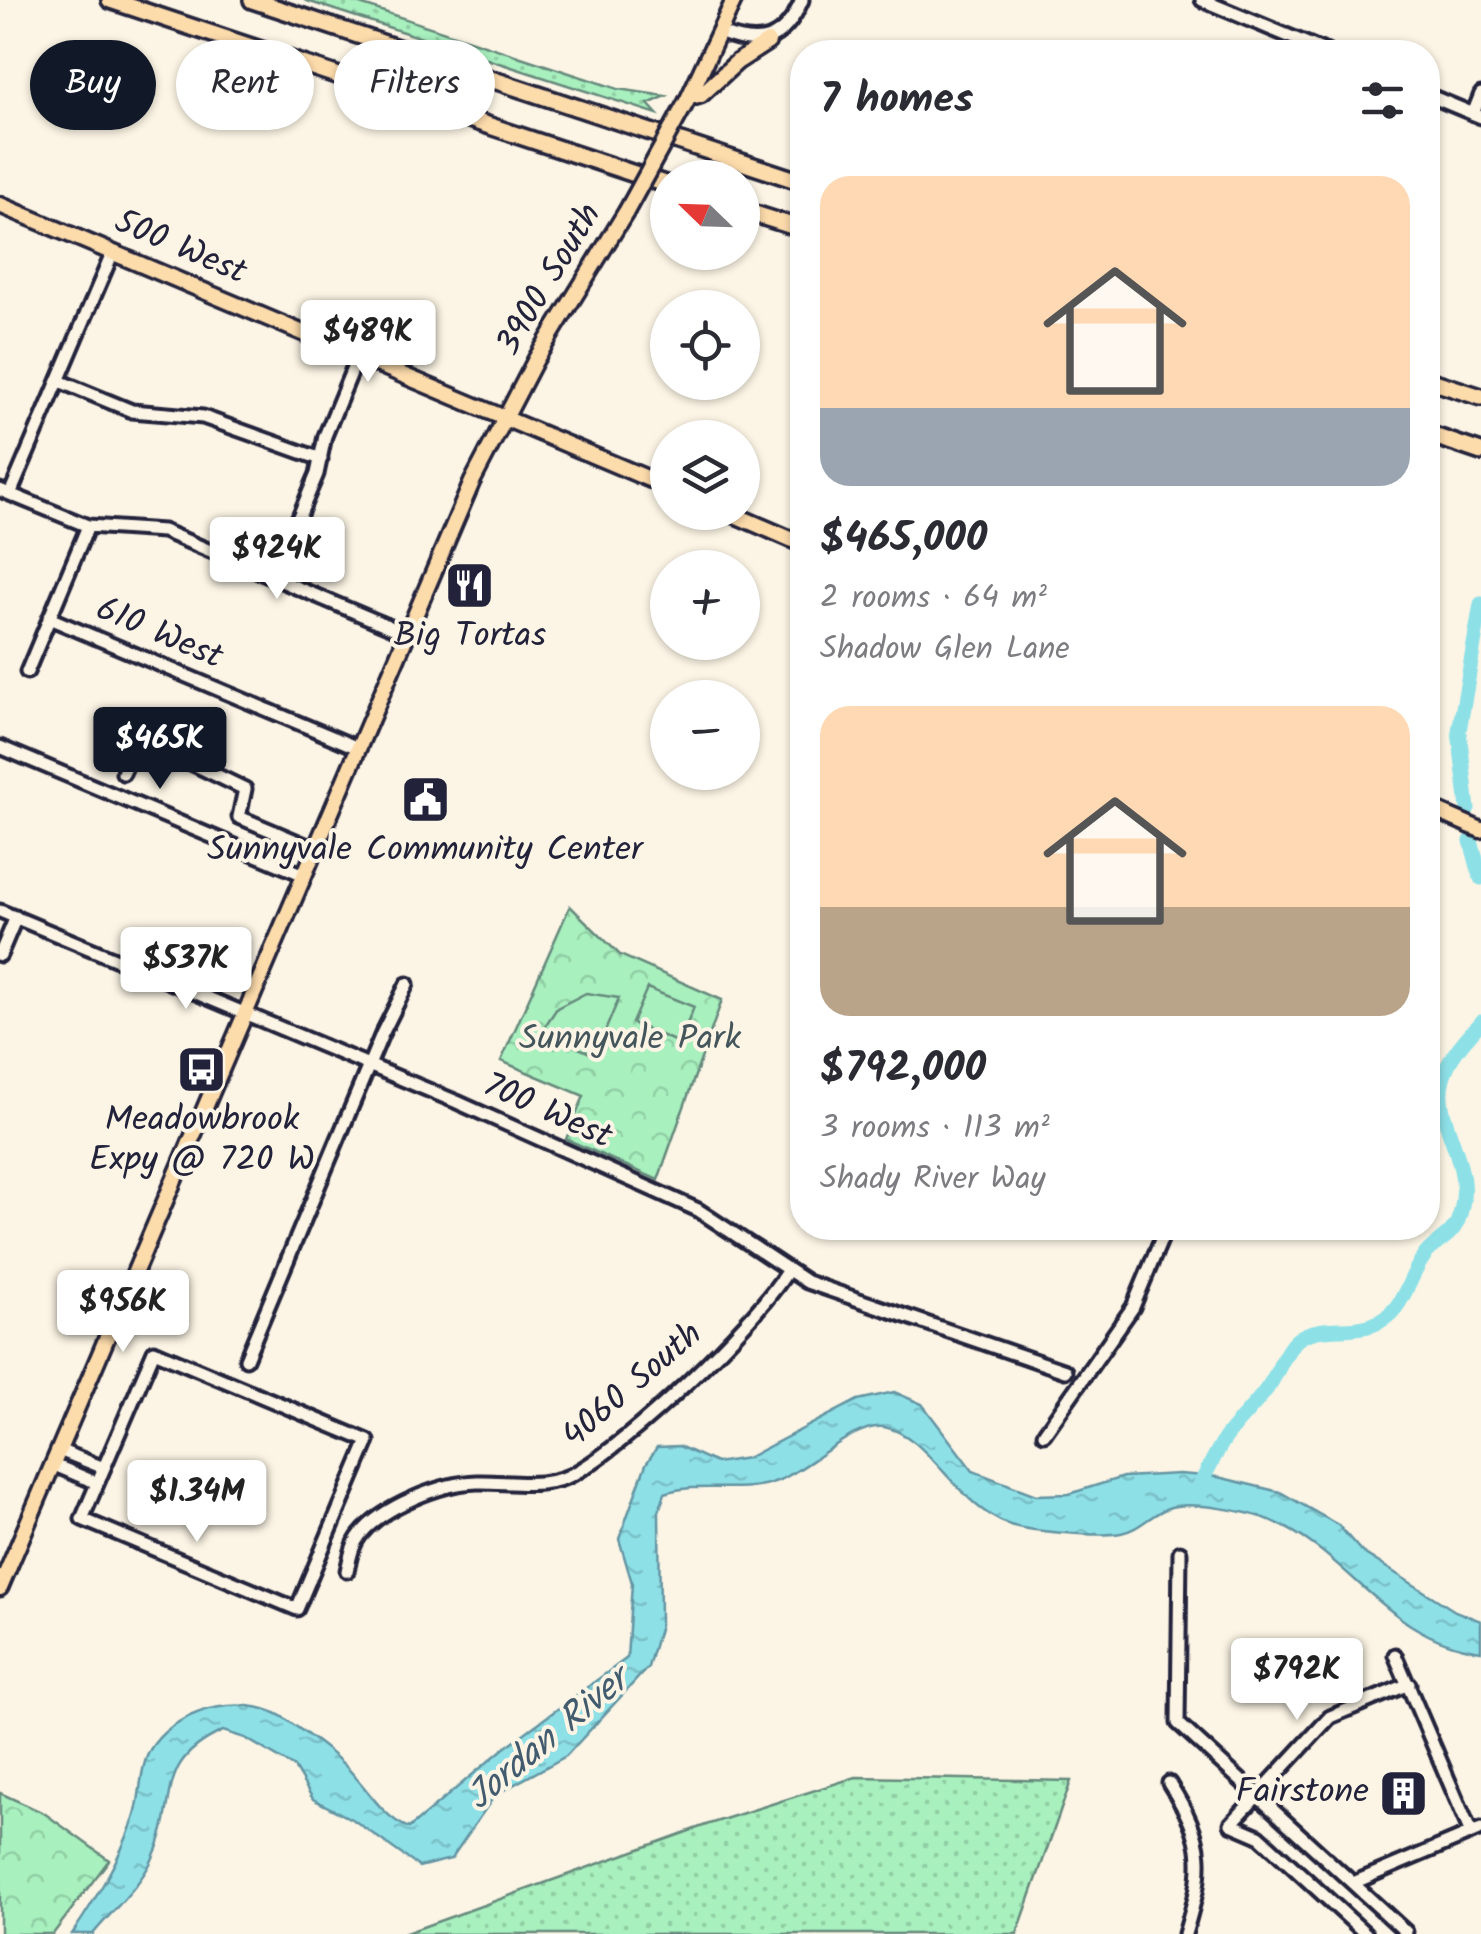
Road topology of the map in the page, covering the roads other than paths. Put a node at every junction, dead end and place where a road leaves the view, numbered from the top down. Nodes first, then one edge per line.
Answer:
1 (110, 0) edge
2 (252, 0) edge
3 (734, 0) edge
4 (802, 0) edge
5 (1202, 0) edge
6 (719, 32) junction
7 (1298, 40) edge
8 (768, 42) junction
9 (1481, 94) edge
10 (688, 99) junction
11 (1440, 100) edge
12 (1477, 116) edge
13 (790, 178) edge
14 (650, 179) edge
15 (1, 208) edge
16 (760, 216) edge
17 (790, 225) edge
18 (113, 252) junction
19 (358, 356) junction
20 (58, 380) junction
21 (1440, 384) edge
22 (1481, 397) edge
23 (503, 420) junction
24 (1440, 438) edge
25 (1481, 452) edge
26 (321, 459) junction
27 (650, 480) edge
28 (5, 492) edge
29 (88, 526) junction
30 (760, 526) edge
31 (790, 539) edge
32 (274, 578) junction
33 (50, 618) junction
34 (406, 634) junction
35 (27, 672) dead end
36 (0, 746) edge
37 (358, 748) junction
38 (123, 773) dead end
39 (1440, 812) edge
40 (1481, 830) edge
41 (316, 849) junction
42 (304, 875) junction
43 (0, 910) edge
44 (16, 917) junction
45 (0, 955) edge
46 (408, 984) dead end
47 (244, 1014) junction
48 (368, 1066) junction
49 (1161, 1240) edge
50 (786, 1273) junction
51 (246, 1360) dead end
52 (1065, 1371) dead end
53 (1044, 1434) dead end
54 (56, 1457) junction
55 (104, 1468) junction
56 (97, 1483) junction
57 (1180, 1552) dead end
58 (347, 1570) dead end
59 (0, 1588) edge
60 (1395, 1656) dead end
61 (1408, 1684) junction
62 (1169, 1783) dead end
63 (1258, 1795) junction
64 (1476, 1831) edge
65 (1353, 1883) junction
66 (1406, 1932) edge
67 (1184, 1934) edge
68 (1366, 1934) edge

1 - 14 highway
2 - 13 highway
3 - 6 main road, 3900 South
4 - 8 street
5 - 7 street
6 - 8 street
6 - 10 main road, 3900 South
8 - 10 main road
9 - 12 street
10 - 23 main road, 3900 South, bridge
11 - 12 street
15 - 18 main road, 500 West
16 - 17 highway
18 - 19 main road, 500 West
18 - 20 street
19 - 23 main road, 500 West
19 - 26 street
20 - 26 street
20 - 28 street
21 - 22 highway
23 - 27 main road, 500 West
23 - 34 main road, 3900 South
24 - 25 highway
26 - 32 street
28 - 29 street
29 - 32 street
29 - 33 street
30 - 31 main road
32 - 34 street
33 - 35 street
33 - 37 street, 610 West
34 - 37 main road, 3900 South
36 - 42 street
37 - 41 main road, 3900 South
38 - 41 street
39 - 40 main road
41 - 42 main road, 3900 South
42 - 47 main road, 3900 South
43 - 44 street, 700 West
44 - 45 street
44 - 47 street, 700 West
46 - 48 street
47 - 48 street, 700 West
47 - 54 main road, 3900 South
48 - 50 street, 700 West
48 - 51 street
49 - 53 street
50 - 52 street, 700 West
50 - 58 street, 4060 South
54 - 55 street
54 - 56 street
54 - 59 main road, 3900 South
55 - 56 street
55 - 56 street
57 - 63 street
60 - 61 street
61 - 63 street
61 - 64 street
62 - 67 street
63 - 65 street
63 - 68 street
64 - 65 street
65 - 66 street

